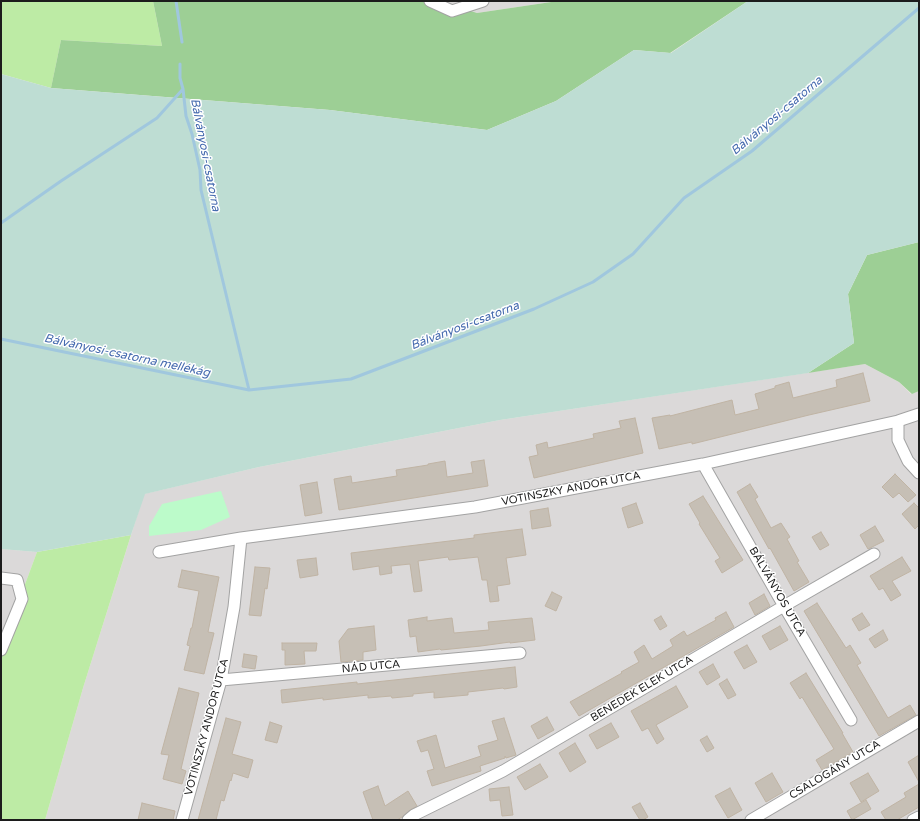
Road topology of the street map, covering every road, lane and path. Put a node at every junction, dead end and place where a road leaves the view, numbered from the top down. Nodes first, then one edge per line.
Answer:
1 (430, 1) edge
2 (483, 1) edge
3 (919, 414) edge
4 (898, 421) junction
5 (703, 464) junction
6 (919, 473) edge
7 (241, 538) junction
8 (159, 552) dead end
9 (874, 554) dead end
10 (1, 578) edge
11 (784, 606) junction
12 (1, 650) edge
13 (520, 653) dead end
14 (221, 680) junction
15 (851, 720) dead end
16 (919, 721) edge
17 (919, 816) edge
18 (182, 820) edge
19 (408, 820) edge
20 (751, 820) edge
21 (913, 820) edge

1 - 2 street
3 - 4 street, VOTINSZKY ANDOR UTCA
4 - 5 street, VOTINSZKY ANDOR UTCA
4 - 6 street
5 - 7 street, VOTINSZKY ANDOR UTCA
5 - 11 street, BÁLVÁNYOS UTCA
7 - 8 street, VOTINSZKY ANDOR UTCA
7 - 14 street, VOTINSZKY ANDOR UTCA
9 - 11 street, BENEDEK ELEK UTCA
10 - 12 street
11 - 15 street, BÁLVÁNYOS UTCA
11 - 19 street, BENEDEK ELEK UTCA
13 - 14 street, NÁD UTCA
14 - 18 street, VOTINSZKY ANDOR UTCA
16 - 20 street, CSALOGÁNY UTCA
17 - 21 street

